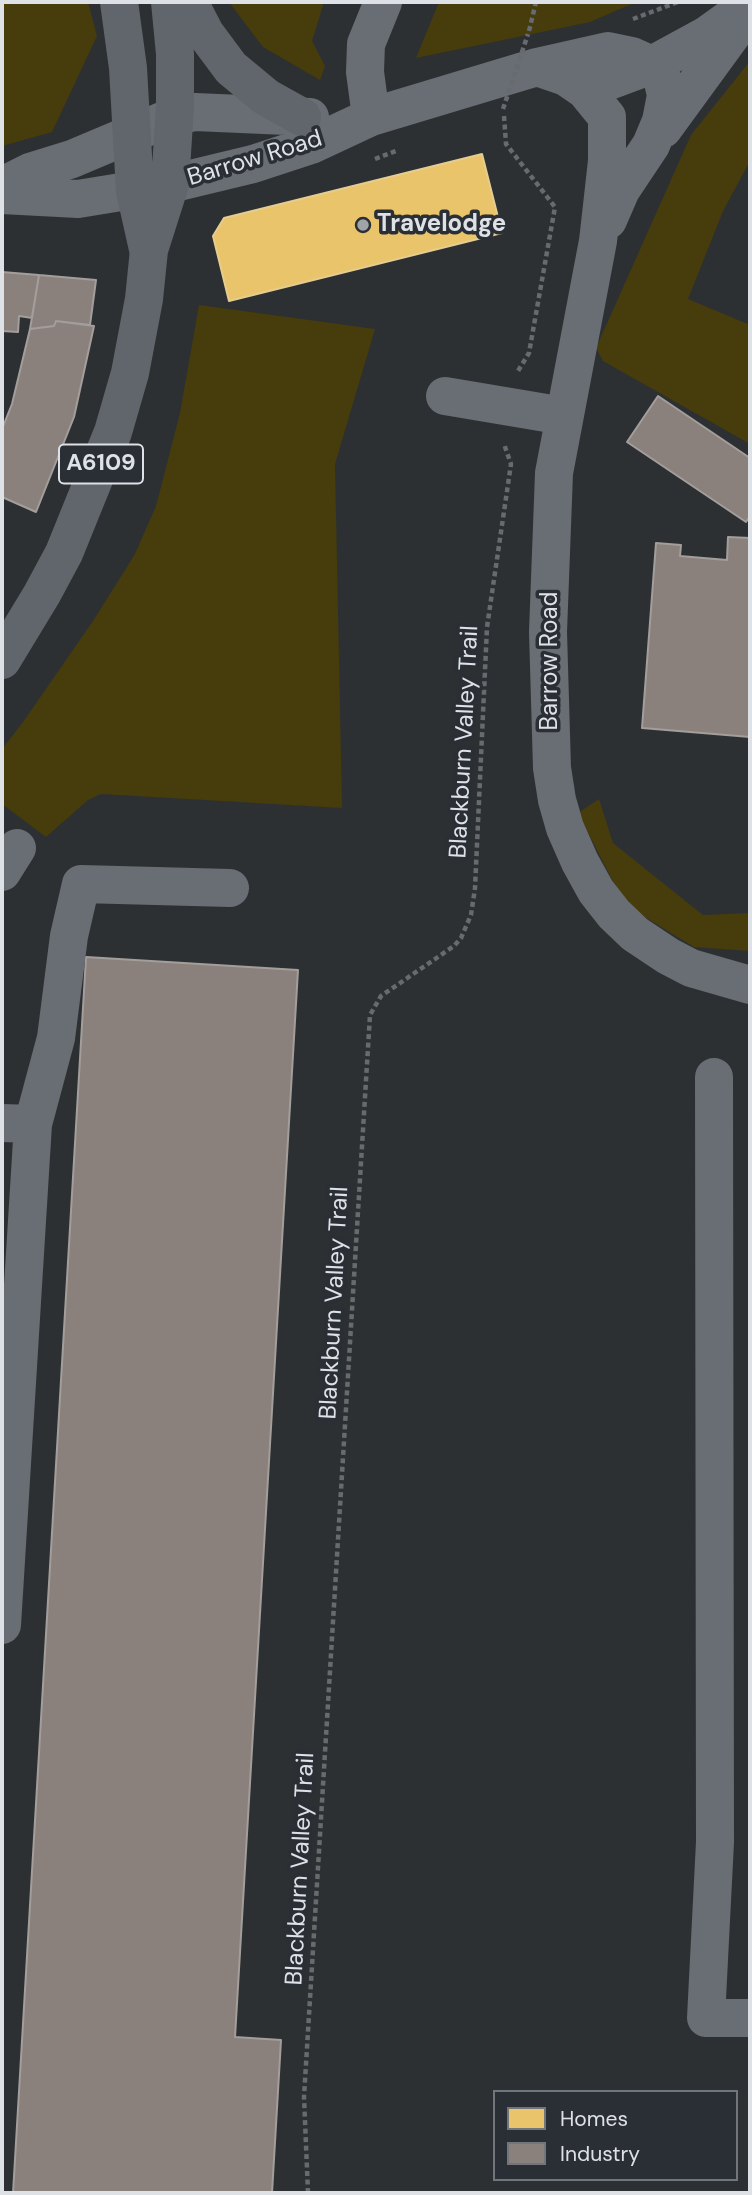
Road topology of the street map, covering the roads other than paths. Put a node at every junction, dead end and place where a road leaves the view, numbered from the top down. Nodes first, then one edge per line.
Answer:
1 (119, 2) edge
2 (170, 2) edge
3 (189, 2) edge
4 (383, 2) edge
5 (731, 2) edge
6 (750, 7) edge
7 (676, 15) edge
8 (529, 51) junction
9 (608, 51) junction
10 (652, 65) junction
11 (585, 90) junction
12 (174, 116) junction
13 (302, 117) junction
14 (371, 117) junction
15 (132, 135) junction
16 (651, 145) junction
17 (607, 161) junction
18 (2, 186) edge
19 (152, 187) junction
20 (2, 195) edge
21 (598, 241) junction
22 (445, 397) dead end
23 (564, 416) junction
24 (2, 660) edge
25 (230, 888) dead end
26 (750, 985) edge
27 (715, 1077) dead end
28 (17, 1123) edge
29 (2, 1625) edge
30 (750, 2018) edge

1 - 15 main road, A6109
2 - 12 main road, A6109
3 - 13 main road
4 - 14 street
5 - 7 street
6 - 10 street
6 - 16 street
7 - 9 street
7 - 10 street
8 - 9 street, Barrow Road
8 - 11 street, Barrow Road
8 - 14 street, Barrow Road
9 - 10 street, Barrow Road
10 - 11 street
10 - 16 street, Barrow Road
10 - 17 street
11 - 17 street, Barrow Road
12 - 13 street, Barrow Road
12 - 15 street, Barrow Road
12 - 19 main road, A6109
13 - 14 street, Barrow Road
14 - 19 street, Barrow Road
15 - 18 street, Barrow Road
15 - 19 main road, A6109
16 - 21 street, Barrow Road
17 - 21 street, Barrow Road
19 - 20 street, Barrow Road
19 - 24 main road, A6109
21 - 23 street, Barrow Road
22 - 23 street
23 - 26 street, Barrow Road
25 - 28 street
27 - 30 street
28 - 29 street

